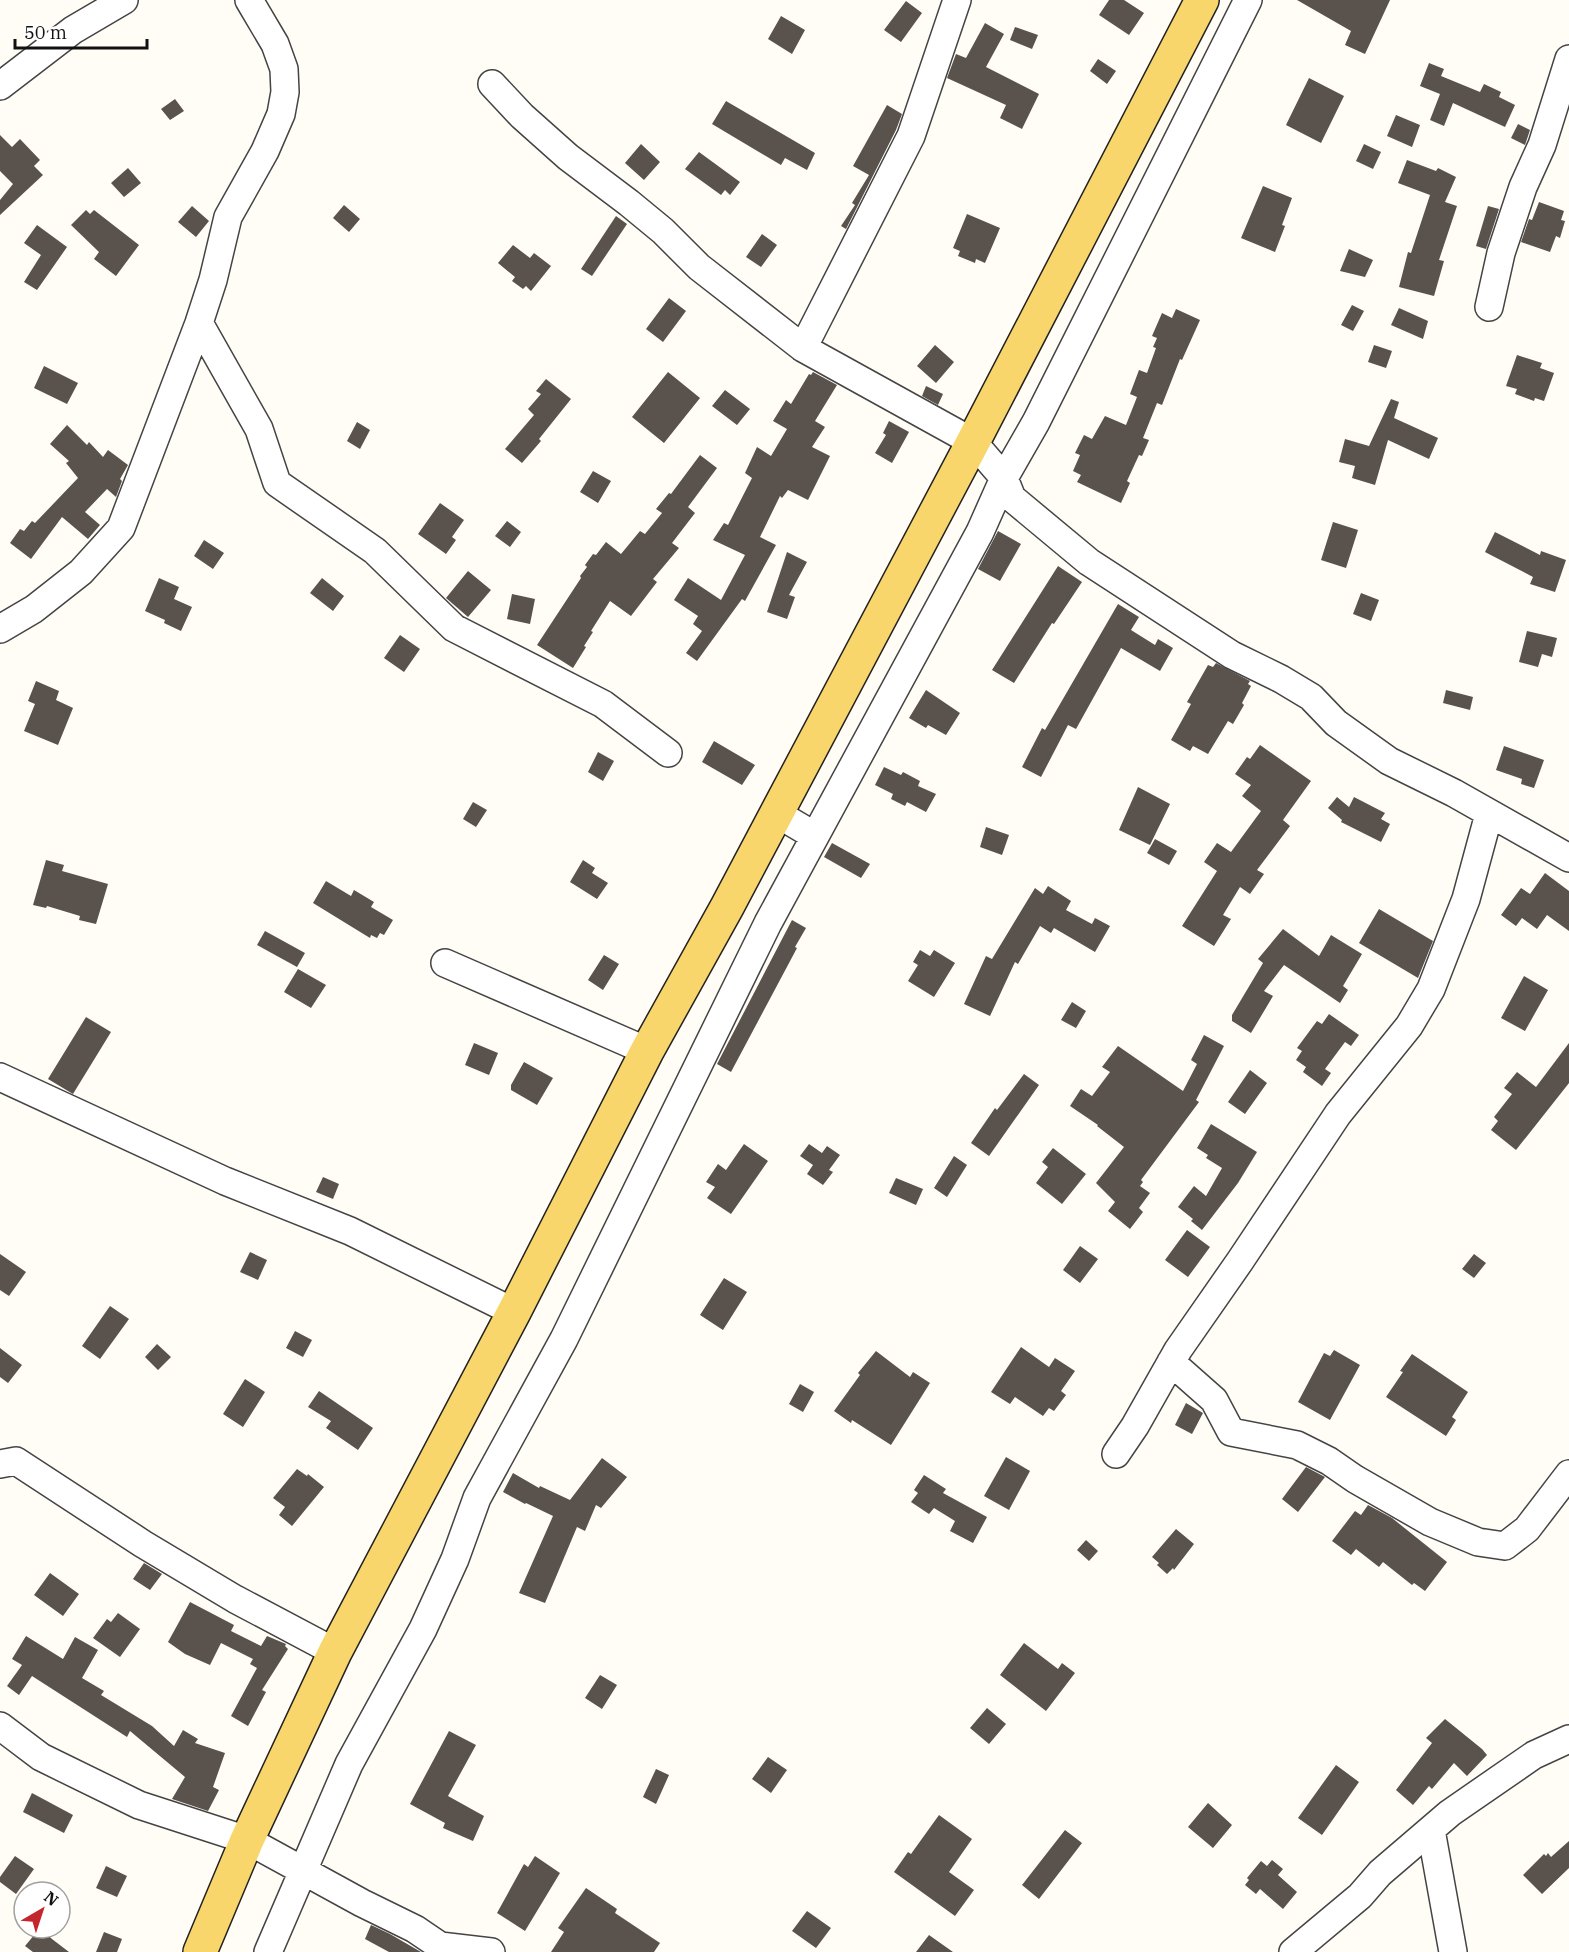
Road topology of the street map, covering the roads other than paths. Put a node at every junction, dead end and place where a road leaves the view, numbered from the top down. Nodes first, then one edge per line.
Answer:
1 (124, 0) edge
2 (249, 0) edge
3 (957, 0) edge
4 (1202, 0) edge
5 (1248, 0) edge
6 (1569, 59) edge
7 (492, 84) dead end
8 (0, 86) edge
9 (1138, 122) junction
10 (1176, 140) junction
11 (1489, 307) dead end
12 (199, 323) junction
13 (803, 348) junction
14 (973, 442) junction
15 (1005, 478) junction
16 (0, 629) edge
17 (668, 753) dead end
18 (776, 813) junction
19 (1488, 814) junction
20 (815, 836) junction
21 (1569, 858) edge
22 (445, 963) dead end
23 (647, 1051) junction
24 (2, 1084) edge
25 (514, 1312) junction
26 (1171, 1362) junction
27 (1116, 1454) dead end
28 (0, 1464) edge
29 (1569, 1474) edge
30 (335, 1652) junction
31 (0, 1726) edge
32 (1569, 1738) edge
33 (1431, 1830) junction
34 (247, 1840) junction
35 (302, 1870) junction
36 (200, 1952) edge
37 (268, 1952) edge
38 (491, 1952) edge
39 (1293, 1952) edge
40 (1453, 1952) edge

1 - 8 street
2 - 12 street
3 - 13 street
4 - 9 main road
5 - 10 street
6 - 11 street
7 - 13 street
9 - 10 street
9 - 14 main road
10 - 15 street
12 - 16 street
12 - 17 street
13 - 14 street
14 - 15 street
14 - 18 main road
15 - 19 street
15 - 20 street
18 - 20 street
18 - 23 main road
19 - 21 street
19 - 26 street
20 - 35 street
22 - 23 street
23 - 25 main road
24 - 25 street
25 - 30 main road
26 - 27 street
26 - 29 street
28 - 30 street
30 - 34 main road
31 - 34 street
32 - 33 street
33 - 39 street
33 - 40 street
34 - 35 street
34 - 36 main road
35 - 37 street
35 - 38 street

